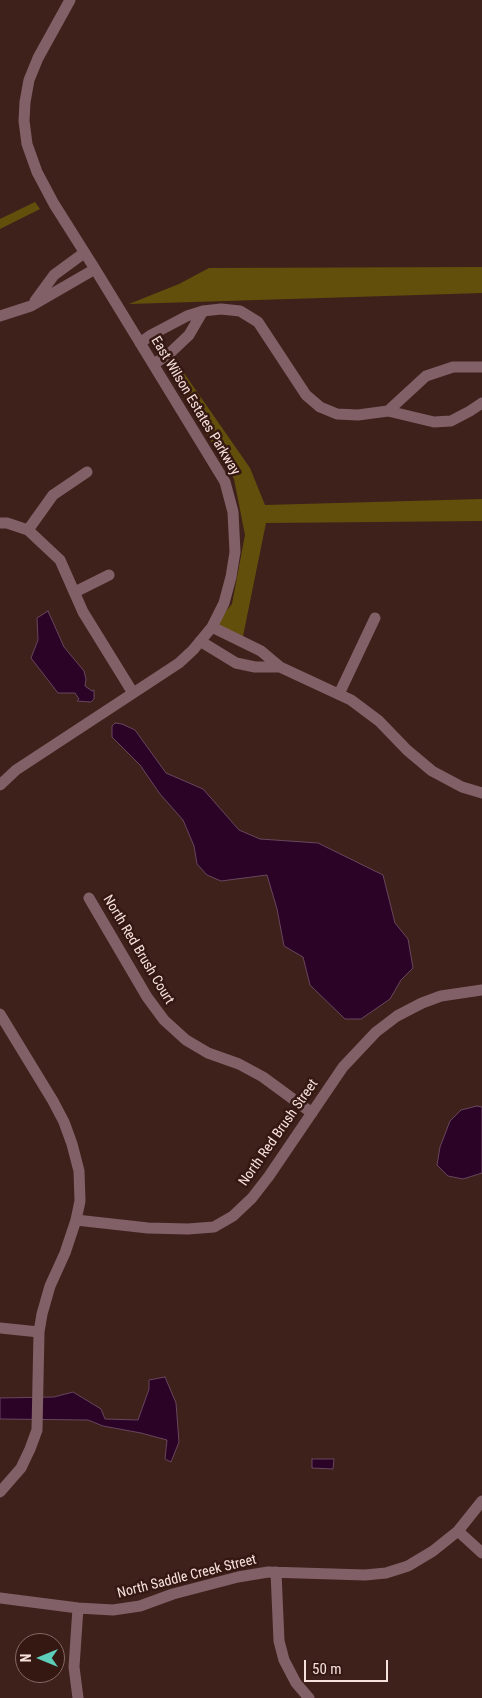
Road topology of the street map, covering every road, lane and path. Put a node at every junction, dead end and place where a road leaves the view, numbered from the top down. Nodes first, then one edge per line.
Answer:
1 (70, 0) edge
2 (84, 253) junction
3 (95, 269) junction
4 (31, 306) junction
5 (203, 312) junction
6 (0, 316) edge
7 (140, 343) junction
8 (154, 364) junction
9 (482, 367) edge
10 (482, 402) edge
11 (388, 411) junction
12 (87, 472) dead end
13 (0, 523) edge
14 (28, 530) junction
15 (109, 575) dead end
16 (76, 592) junction
17 (376, 618) dead end
18 (212, 626) junction
19 (200, 641) junction
20 (280, 667) junction
21 (133, 693) junction
22 (339, 694) junction
23 (0, 785) edge
24 (482, 793) edge
25 (89, 898) dead end
26 (482, 990) edge
27 (0, 1014) edge
28 (312, 1113) junction
29 (76, 1220) junction
30 (0, 1328) edge
31 (39, 1332) junction
32 (0, 1492) edge
33 (482, 1501) edge
34 (458, 1531) junction
35 (482, 1553) edge
36 (276, 1572) junction
37 (0, 1598) edge
38 (78, 1608) junction
39 (78, 1698) edge
40 (309, 1698) edge

1 - 2 street, East Wilson Estates Parkway
2 - 3 street, East Wilson Estates Parkway
2 - 4 street
3 - 4 street
3 - 7 street, East Wilson Estates Parkway
4 - 6 street
5 - 7 street
5 - 8 street
5 - 11 street
7 - 8 street, East Wilson Estates Parkway
8 - 18 street, East Wilson Estates Parkway
9 - 11 street
10 - 11 street
12 - 14 street
13 - 14 street
14 - 16 street
15 - 16 street
16 - 21 street
17 - 22 street
18 - 19 street, East Wilson Estates Parkway
18 - 20 street
19 - 20 street
19 - 21 street, East Wilson Estates Parkway
20 - 22 street
21 - 23 street, East Wilson Estates Parkway
22 - 24 street
25 - 28 street, North Red Brush Court
26 - 28 street, North Red Brush Street
27 - 29 street
28 - 29 street, North Red Brush Street
29 - 31 street
30 - 31 street
31 - 32 street
33 - 34 street, North Saddle Creek Street
34 - 35 street
34 - 36 street, North Saddle Creek Street
36 - 38 street, North Saddle Creek Street
36 - 40 street
37 - 38 street, North Saddle Creek Street
38 - 39 street

